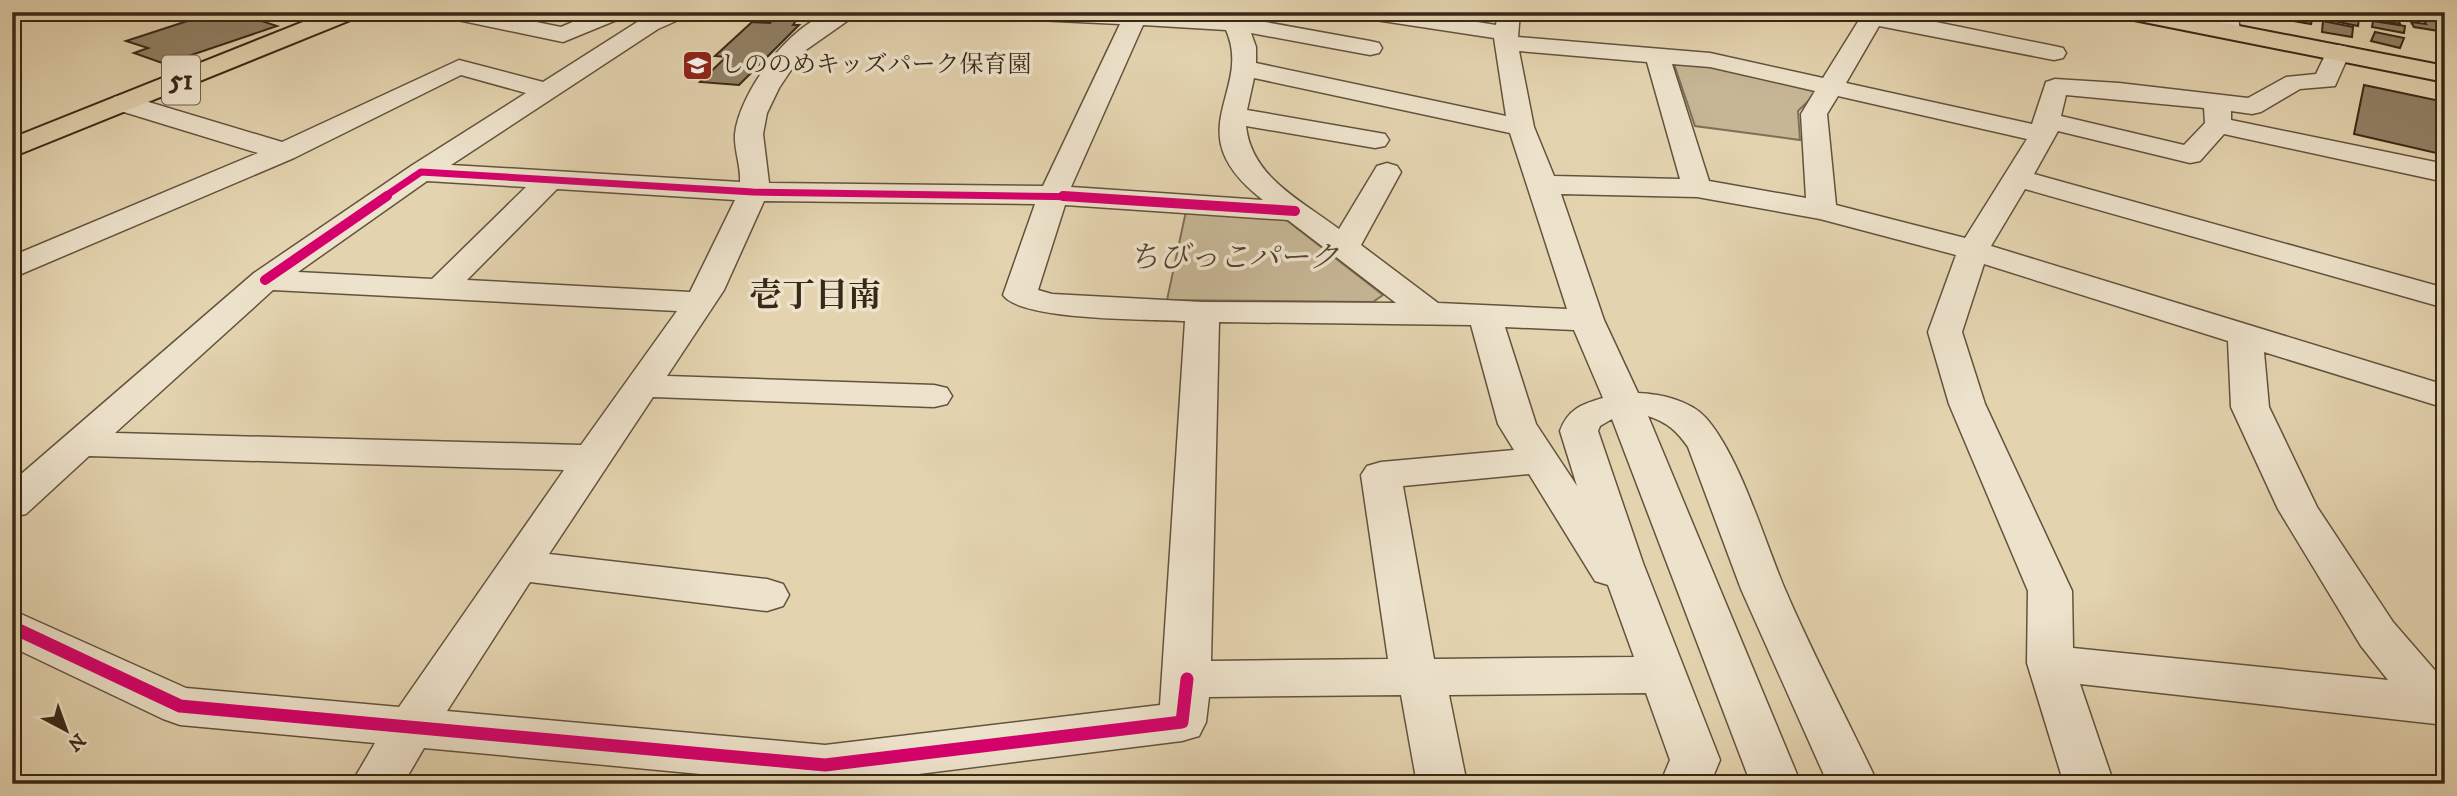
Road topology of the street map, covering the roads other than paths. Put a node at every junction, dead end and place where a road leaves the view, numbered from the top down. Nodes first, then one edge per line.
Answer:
1 (350, 12) edge
2 (453, 12) edge
3 (616, 12) edge
4 (677, 12) edge
5 (849, 12) edge
6 (1014, 12) edge
7 (1369, 12) edge
8 (2129, 12) edge
9 (1874, 15) edge
10 (1135, 18) junction
11 (1232, 18) edge
12 (2227, 21) edge
13 (1507, 29) edge
14 (1370, 48) dead end
15 (2338, 52) junction
16 (2054, 53) dead end
17 (1657, 56) junction
18 (1242, 68) junction
19 (2445, 74) edge
20 (1833, 86) junction
21 (547, 91) junction
22 (123, 103) junction
23 (2218, 114) junction
24 (1232, 115) junction
25 (1521, 127) junction
26 (2044, 128) junction
27 (1375, 141) dead end
28 (12, 148) edge
29 (284, 152) junction
30 (421, 172) junction
31 (1387, 172) dead end
32 (2445, 173) edge
33 (2016, 178) junction
34 (550, 180) junction
35 (1543, 185) junction
36 (1697, 188) junction
37 (753, 192) junction
38 (1053, 195) junction
39 (1822, 210) junction
40 (1296, 211) junction
41 (1344, 248) junction
42 (1973, 250) junction
43 (12, 268) edge
44 (265, 280) junction
45 (440, 289) junction
46 (2445, 298) edge
47 (700, 302) junction
48 (1202, 313) junction
49 (1430, 313) junction
50 (1485, 315) junction
51 (1587, 320) junction
52 (2245, 335) junction
53 (643, 386) junction
54 (934, 396) dead end
55 (2445, 397) edge
56 (1623, 404) junction
57 (80, 444) junction
58 (593, 458) junction
59 (1540, 460) junction
60 (12, 504) edge
61 (519, 566) junction
62 (767, 596) dead end
63 (1645, 624) junction
64 (12, 627) edge
65 (2050, 663) junction
66 (1664, 675) junction
67 (1414, 677) junction
68 (1187, 679) junction
69 (2440, 705) edge
70 (410, 729) junction
71 (376, 784) edge
72 (1442, 784) edge
73 (1685, 784) edge
74 (1776, 784) edge
75 (1853, 784) edge
76 (2089, 784) edge

1 - 22 main road, 51
2 - 3 street
4 - 21 street
5 - 37 street
6 - 10 street
7 - 13 street
8 - 12 main road
9 - 16 street
9 - 20 street
10 - 11 street
10 - 38 street
11 - 14 street
11 - 18 street
12 - 15 main road
13 - 17 street
13 - 25 street
15 - 19 main road
15 - 23 street
17 - 20 street
17 - 36 street
18 - 24 street
18 - 25 street
20 - 26 street
20 - 39 street
21 - 29 street
21 - 30 street
22 - 28 main road, 51
22 - 29 street
23 - 26 street
23 - 26 street
23 - 32 street
24 - 27 street
24 - 40 street
25 - 35 street
26 - 33 street
29 - 43 street
30 - 34 street
30 - 44 street
31 - 41 street
33 - 42 street
33 - 46 street
34 - 37 street
34 - 45 street
35 - 36 street
35 - 51 street
36 - 39 street
37 - 38 street
37 - 47 street
38 - 40 street
38 - 48 street
39 - 42 street
40 - 41 street
41 - 49 street
42 - 52 street
42 - 65 street
44 - 45 street
44 - 57 street
45 - 47 street
47 - 53 street
48 - 49 street
48 - 68 street
49 - 50 street
50 - 51 street
50 - 59 street
51 - 56 street
52 - 55 street
52 - 69 street
53 - 54 street
53 - 58 street
56 - 63 street
56 - 74 street
56 - 75 street
57 - 58 street
57 - 60 street
58 - 61 street
59 - 63 street
59 - 67 street
61 - 62 street
61 - 70 street
63 - 66 street
64 - 70 street
65 - 69 street
65 - 76 street
66 - 67 street
66 - 73 street
67 - 68 street
67 - 72 street
68 - 70 street
70 - 71 street

